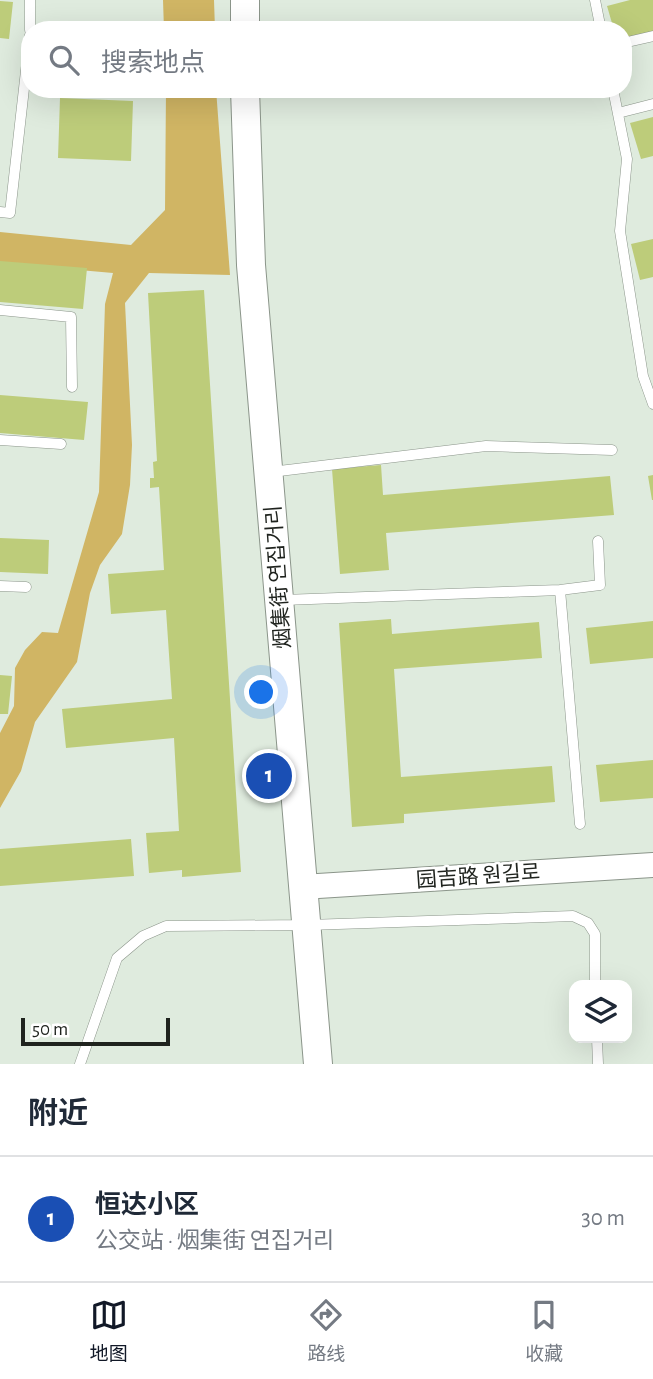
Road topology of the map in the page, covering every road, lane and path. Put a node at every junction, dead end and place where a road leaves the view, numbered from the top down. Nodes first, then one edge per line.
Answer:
1 (30, 0) edge
2 (245, 0) edge
3 (596, 0) edge
4 (30, 21) edge
5 (245, 21) edge
6 (600, 21) edge
7 (653, 36) edge
8 (632, 41) edge
9 (23, 98) edge
10 (245, 98) edge
11 (615, 98) edge
12 (653, 104) edge
13 (618, 113) junction
14 (0, 212) edge
15 (0, 310) edge
16 (72, 387) dead end
17 (653, 404) edge
18 (0, 440) edge
19 (61, 444) dead end
20 (612, 450) dead end
21 (271, 472) junction
22 (598, 541) dead end
23 (0, 586) edge
24 (26, 587) dead end
25 (560, 590) junction
26 (279, 600) junction
27 (580, 824) dead end
28 (653, 865) edge
29 (302, 887) junction
30 (308, 925) junction
31 (595, 980) edge
32 (597, 1043) edge
33 (80, 1064) edge
34 (318, 1064) edge
35 (598, 1064) edge

1 - 4 lane
2 - 5 main road
3 - 6 lane
7 - 8 lane
9 - 14 lane
10 - 21 main road, 烟集街 연집거리
11 - 13 lane
12 - 13 lane
13 - 17 lane
15 - 16 lane
18 - 19 lane
20 - 21 lane
21 - 26 main road, 烟集街 연집거리
22 - 25 lane
23 - 24 lane
25 - 26 lane
25 - 27 lane
26 - 29 main road, 烟集街 연집거리
28 - 29 street, 园吉路 원길로
29 - 30 main road, 烟集街 연집거리
30 - 31 lane
30 - 33 lane
30 - 34 main road, 烟集街 연집거리
32 - 35 lane

